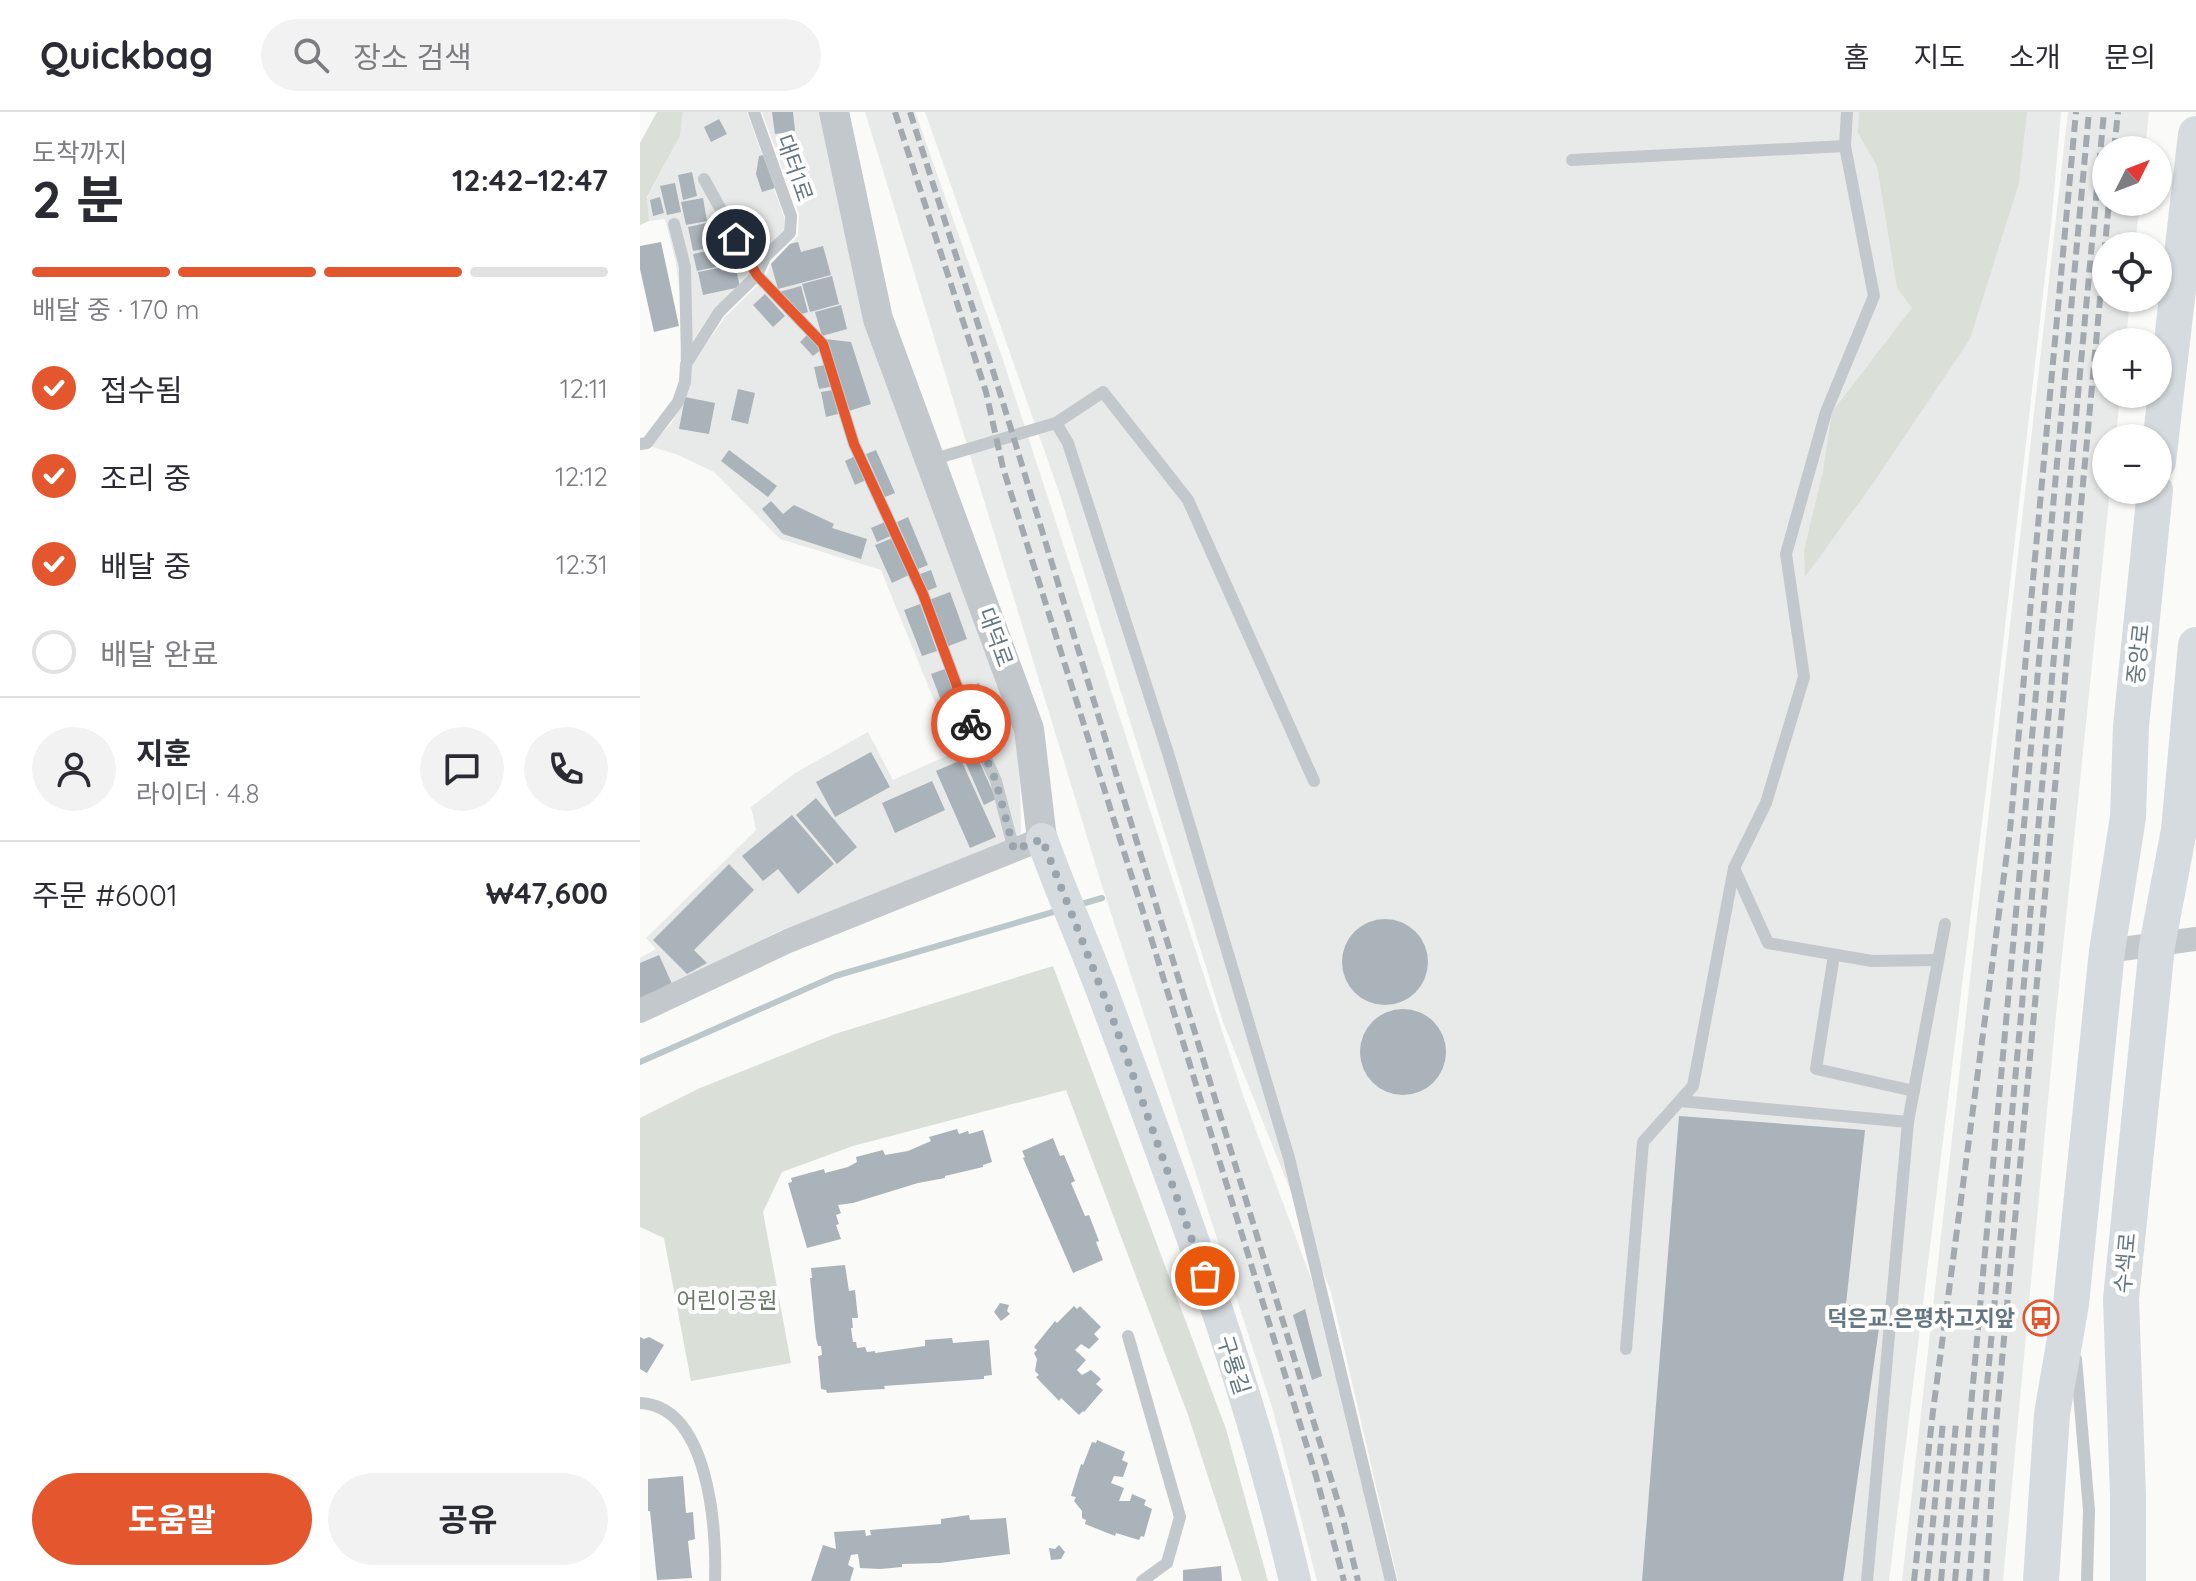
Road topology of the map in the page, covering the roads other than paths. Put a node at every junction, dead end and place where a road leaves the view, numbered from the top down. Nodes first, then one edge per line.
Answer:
1 (754, 112) edge
2 (834, 112) edge
3 (1847, 112) edge
4 (2196, 134) edge
5 (1845, 146) junction
6 (1572, 160) dead end
7 (704, 179) dead end
8 (674, 224) dead end
9 (757, 275) junction
10 (686, 364) junction
11 (1056, 423) junction
12 (2162, 424) edge
13 (640, 444) edge
14 (931, 460) junction
15 (2154, 504) edge
16 (2196, 645) edge
17 (2131, 726) junction
18 (2191, 733) edge
19 (1314, 781) dead end
20 (1035, 848) junction
21 (1734, 868) junction
22 (1945, 924) dead end
23 (2196, 939) edge
24 (2157, 946) junction
25 (2107, 951) junction
26 (1834, 955) junction
27 (1938, 960) junction
28 (640, 1011) edge
29 (1914, 1091) junction
30 (1680, 1101) junction
31 (1908, 1122) junction
32 (2071, 1304) junction
33 (1128, 1336) dead end
34 (1626, 1349) dead end
35 (640, 1403) edge
36 (2127, 1578) edge
37 (715, 1581) edge
38 (1142, 1581) edge
39 (1295, 1581) edge
40 (1391, 1581) edge
41 (1867, 1581) edge
42 (2041, 1581) edge
43 (2087, 1581) edge

1 - 9 lane, 대터1로
2 - 14 street, 대덕로
3 - 5 lane
4 - 12 main road
5 - 6 lane
5 - 21 lane
7 - 9 lane
8 - 10 lane, 대터1로
9 - 10 lane, 대터1로
9 - 20 lane
10 - 13 lane, 대터1로
11 - 14 lane
11 - 19 lane
11 - 40 lane
14 - 20 street, 대덕로
15 - 17 main road, 중앙로
16 - 18 main road
17 - 18 main road
17 - 25 main road, 중앙로
18 - 24 main road
20 - 28 street
20 - 39 main road, 구룡길
21 - 26 lane
21 - 30 lane
22 - 27 lane
23 - 24 street
24 - 25 street
24 - 36 main road, 수색로
25 - 32 main road
26 - 27 lane
26 - 29 lane
27 - 29 lane
29 - 31 lane
30 - 31 lane
30 - 34 lane
31 - 41 lane
32 - 42 main road
32 - 43 lane
33 - 38 lane
35 - 37 lane

